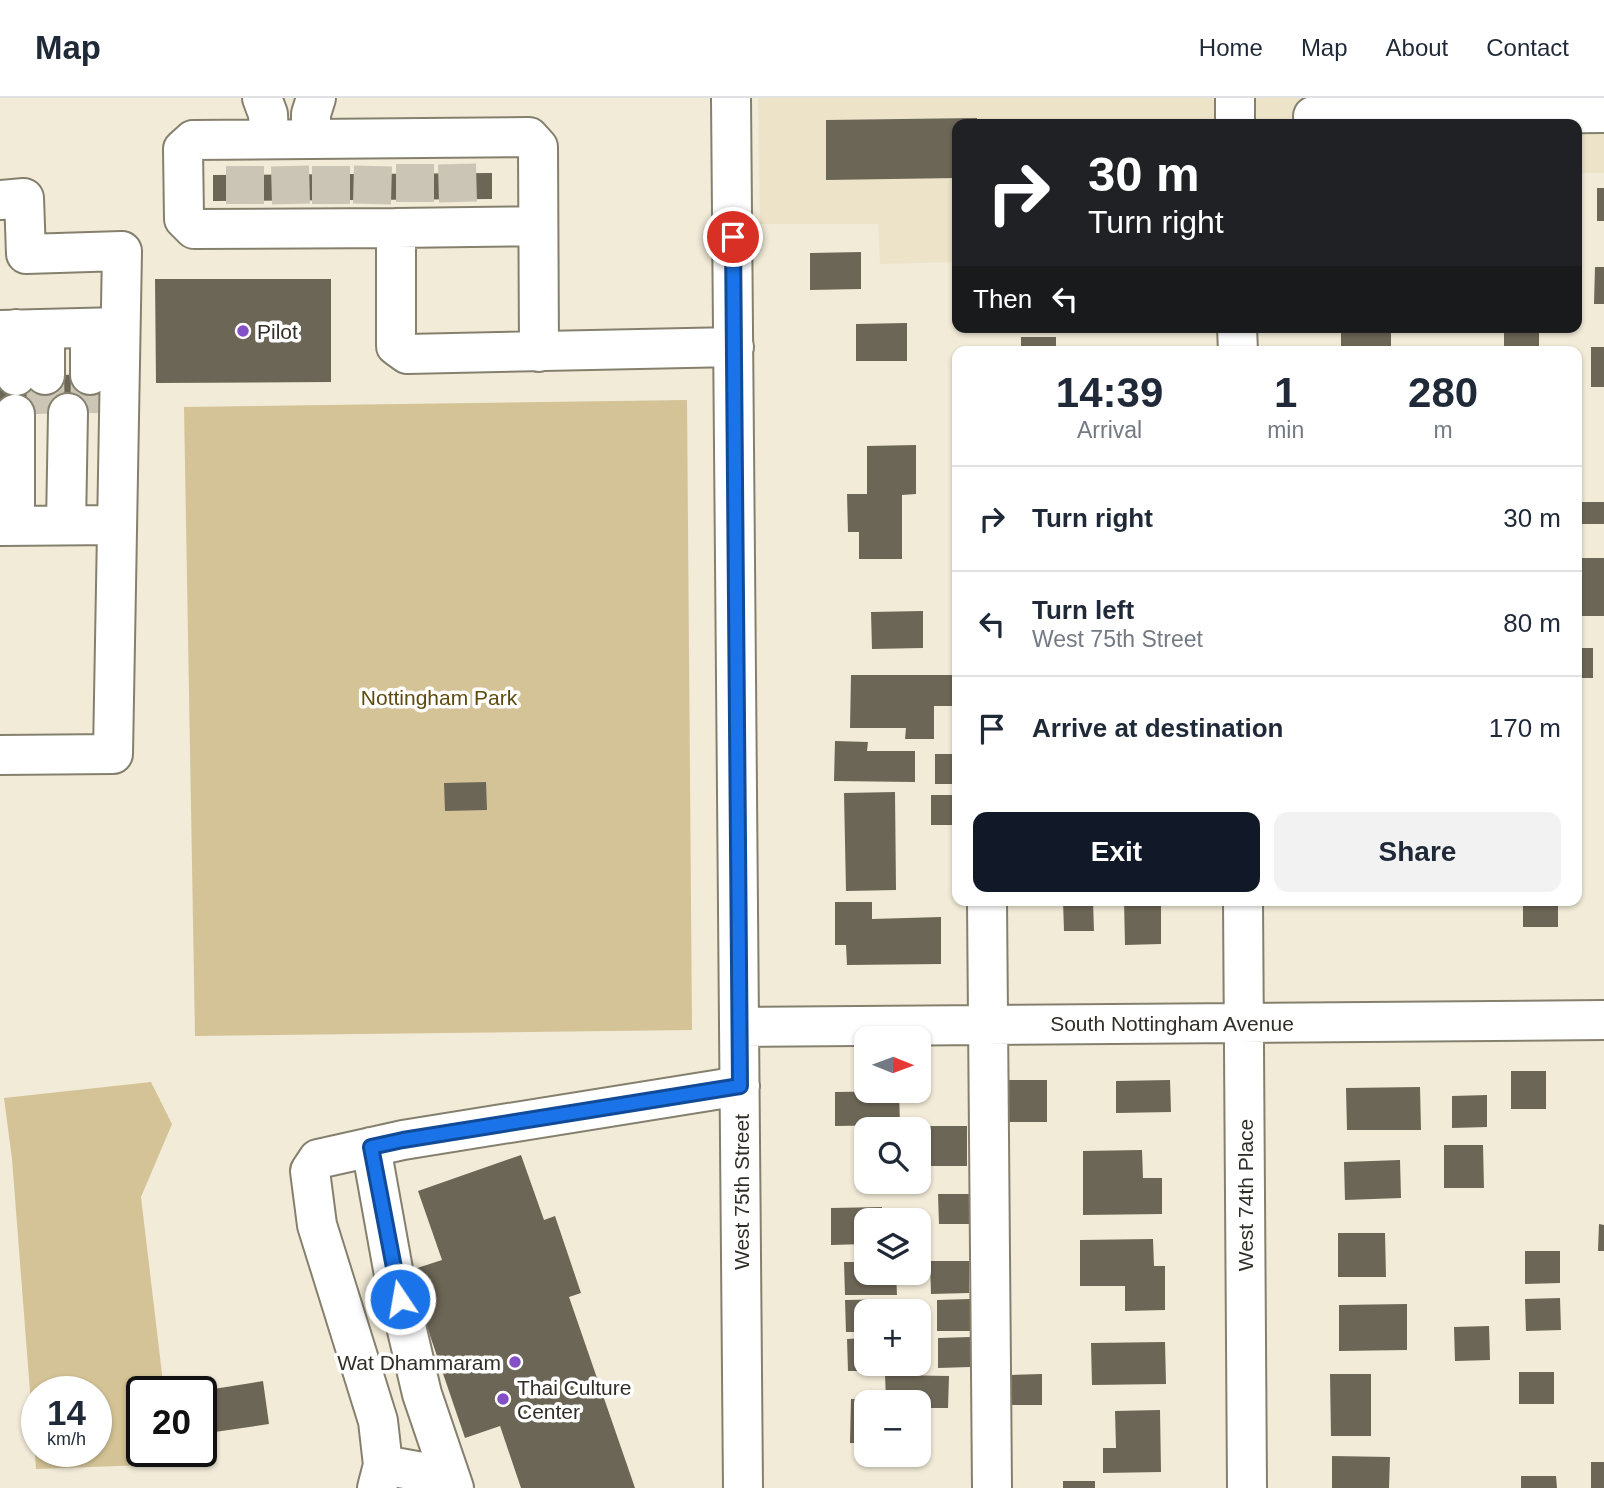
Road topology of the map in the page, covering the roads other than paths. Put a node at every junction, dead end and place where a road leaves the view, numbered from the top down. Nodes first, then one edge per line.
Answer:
1 (262, 98) edge
2 (316, 98) edge
3 (731, 98) edge
4 (1235, 98) edge
5 (1604, 113) edge
6 (1236, 119) edge
7 (1313, 119) edge
8 (289, 149) junction
9 (0, 200) edge
10 (394, 218) junction
11 (538, 226) junction
12 (57, 329) edge
13 (734, 347) junction
14 (539, 352) junction
15 (55, 525) edge
16 (0, 755) edge
17 (987, 906) edge
18 (1243, 906) edge
19 (1604, 1020) edge
20 (1244, 1023) junction
21 (988, 1025) junction
22 (740, 1027) junction
23 (740, 1086) junction
24 (371, 1147) junction
25 (380, 1477) edge
26 (452, 1482) edge
27 (743, 1488) edge
28 (992, 1488) edge
29 (1247, 1488) edge

1 - 8 street
2 - 8 street
3 - 13 street, West 75th Street
4 - 6 street
5 - 7 street
8 - 10 street
8 - 11 street
9 - 12 street
10 - 11 street
10 - 14 street
11 - 14 street
12 - 12 street
12 - 15 street
13 - 14 street
13 - 22 street, West 75th Street
15 - 15 street
15 - 16 street
17 - 21 street
18 - 20 street, West 74th Place
19 - 20 street, South Nottingham Avenue
20 - 21 street, South Nottingham Avenue
20 - 29 street, West 74th Place
21 - 22 street, South Nottingham Avenue
21 - 28 street
22 - 23 street, West 75th Street
23 - 24 street
23 - 27 street, West 75th Street
24 - 25 street
24 - 26 street
25 - 26 street

